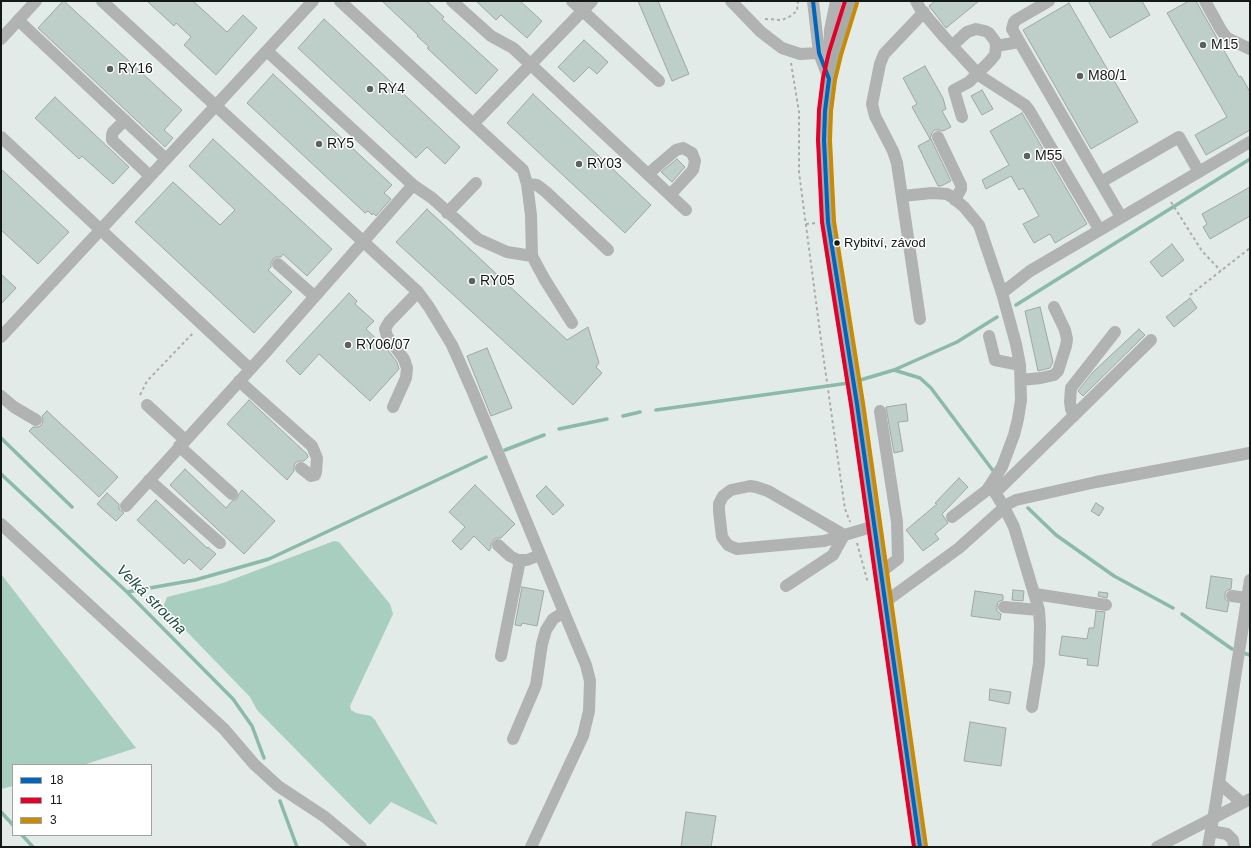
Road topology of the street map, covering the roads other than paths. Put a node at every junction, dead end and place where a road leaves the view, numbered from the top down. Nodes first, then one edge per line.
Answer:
1 (36, 1) edge
2 (102, 1) edge
3 (313, 1) edge
4 (340, 1) edge
5 (452, 1) edge
6 (572, 1) edge
7 (592, 1) edge
8 (731, 1) edge
9 (813, 1) edge
10 (836, 1) edge
11 (851, 1) edge
12 (916, 1) edge
13 (1049, 1) edge
14 (1207, 2) edge
15 (582, 11) junction
16 (924, 12) junction
17 (18, 20) junction
18 (1, 39) edge
19 (1019, 42) junction
20 (952, 46) junction
21 (996, 46) junction
22 (1250, 49) edge
23 (267, 50) junction
24 (819, 53) junction
25 (531, 64) junction
26 (978, 73) junction
27 (829, 79) junction
28 (659, 81) dead end
29 (215, 106) junction
30 (962, 117) dead end
31 (125, 120) junction
32 (473, 124) junction
33 (1, 137) edge
34 (938, 137) dead end
35 (1250, 142) edge
36 (166, 159) junction
37 (1199, 172) junction
38 (648, 174) junction
39 (150, 176) junction
40 (1100, 182) junction
41 (476, 183) dead end
42 (527, 184) junction
43 (413, 185) junction
44 (670, 195) junction
45 (902, 196) junction
46 (955, 200) junction
47 (686, 210) dead end
48 (447, 213) junction
49 (1121, 217) junction
50 (1099, 229) junction
51 (101, 230) junction
52 (362, 242) junction
53 (608, 250) dead end
54 (532, 256) junction
55 (278, 264) dead end
56 (418, 292) junction
57 (1002, 293) junction
58 (314, 296) junction
59 (1054, 307) dead end
60 (920, 319) dead end
61 (572, 323) dead end
62 (1115, 332) dead end
63 (989, 336) dead end
64 (1, 337) edge
65 (1151, 340) dead end
66 (1020, 365) junction
67 (250, 369) junction
68 (1021, 380) junction
69 (239, 381) junction
70 (1, 396) edge
71 (147, 405) road end
72 (393, 407) dead end
73 (880, 411) dead end
74 (1074, 416) junction
75 (36, 420) dead end
76 (182, 443) junction
77 (1250, 453) edge
78 (301, 468) dead end
79 (149, 480) junction
80 (993, 489) junction
81 (232, 494) dead end
82 (902, 498) dead end
83 (126, 506) dead end
84 (1004, 508) junction
85 (952, 517) dead end
86 (897, 522) junction
87 (1, 524) edge
88 (875, 526) junction
89 (849, 534) junction
90 (220, 543) dead end
91 (498, 545) dead end
92 (540, 555) junction
93 (520, 560) junction
94 (881, 572) junction
95 (1250, 580) edge
96 (786, 586) dead end
97 (1035, 594) junction
98 (1232, 596) dead end
99 (1247, 598) junction
100 (885, 602) junction
101 (1106, 605) dead end
102 (1004, 607) dead end
103 (1039, 610) junction
104 (564, 612) junction
105 (1246, 637) edge
106 (501, 656) dead end
107 (1032, 707) dead end
108 (514, 739) dead end
109 (1218, 783) junction
110 (1246, 801) edge
111 (1213, 817) junction
112 (1211, 831) junction
113 (361, 847) edge
114 (531, 847) edge
115 (920, 847) edge
116 (1157, 847) edge
117 (1208, 847) edge
118 (1234, 847) edge

1 - 17 street
2 - 29 street
3 - 23 street
4 - 32 street
5 - 25 street
6 - 15 street
7 - 15 street
8 - 24 street
9 - 24 street
10 - 27 street
11 - 27 main road
12 - 16 street
13 - 19 street
14 - 22 street
15 - 25 street
15 - 28 street
16 - 20 street
16 - 45 street
17 - 18 street
17 - 31 street
19 - 21 street
19 - 40 street
20 - 21 street
20 - 26 street
21 - 26 street
23 - 29 street
23 - 43 street
24 - 27 street
25 - 32 street
25 - 38 street
26 - 30 street
26 - 50 street
27 - 88 main road
29 - 36 street
29 - 52 street
31 - 36 street
31 - 39 street
32 - 42 street
33 - 51 street
34 - 46 street
35 - 37 street
36 - 39 street
37 - 40 street
37 - 49 street
38 - 44 street
38 - 44 street
39 - 51 street
40 - 49 street
41 - 48 street
42 - 53 street
42 - 54 street
43 - 48 street
43 - 52 street
44 - 47 street
45 - 46 street
45 - 60 street
46 - 57 street
48 - 54 street
49 - 50 street
50 - 57 street
51 - 64 street
51 - 67 street
52 - 56 street
52 - 58 street
54 - 61 street
55 - 58 street
56 - 72 street
56 - 92 street
57 - 66 street
58 - 67 street
59 - 68 street
62 - 74 street
63 - 66 street
65 - 74 street
66 - 68 street
67 - 69 street
68 - 80 street
69 - 76 street
69 - 78 street
70 - 75 street
71 - 76 street
73 - 86 street
74 - 80 street
76 - 79 street
76 - 81 street
77 - 84 street
79 - 83 street
79 - 90 street
80 - 84 street
80 - 85 street
82 - 86 street
84 - 97 street
84 - 100 street
86 - 94 street
87 - 113 street
88 - 89 street
88 - 94 main road
89 - 89 street
89 - 96 street
91 - 93 street
92 - 93 street
92 - 104 street
93 - 106 street
94 - 100 main road
95 - 99 street
97 - 101 street
97 - 103 street
98 - 99 street
99 - 105 street
100 - 115 main road
102 - 103 street
103 - 107 street
104 - 108 street
104 - 114 street
105 - 109 street
109 - 110 street
109 - 111 street
110 - 111 street
111 - 112 street
111 - 116 street
112 - 117 street
112 - 118 street

